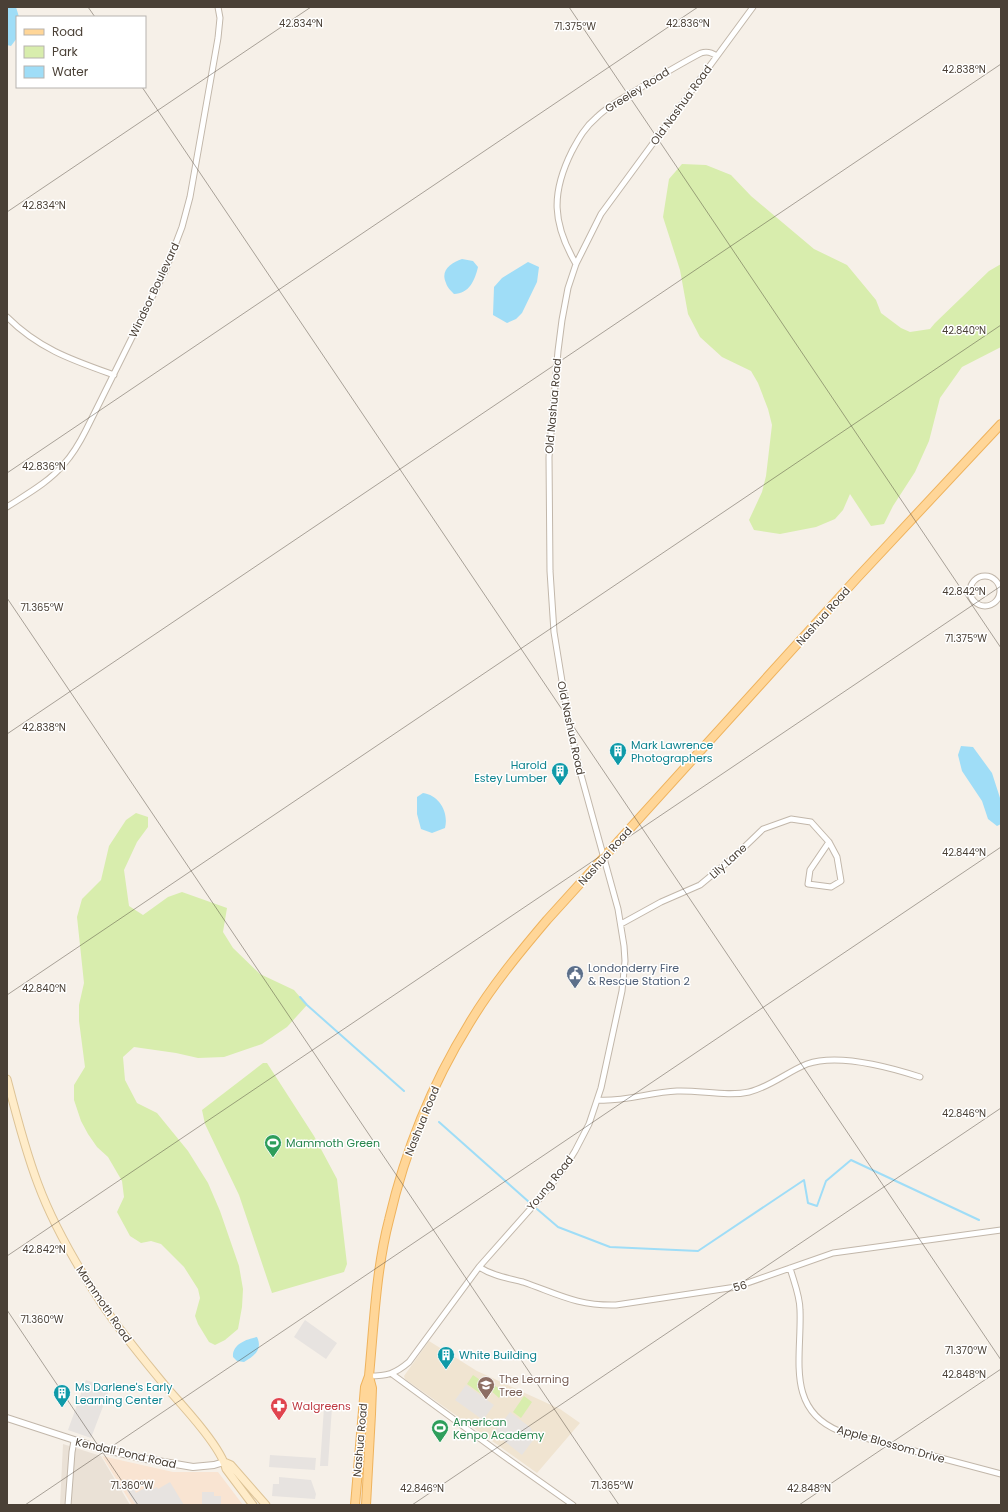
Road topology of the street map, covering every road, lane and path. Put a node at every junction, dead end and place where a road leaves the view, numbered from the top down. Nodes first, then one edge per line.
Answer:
1 (218, 7) edge
2 (753, 7) edge
3 (717, 56) junction
4 (576, 264) junction
5 (7, 316) edge
6 (114, 375) junction
7 (1001, 424) edge
8 (7, 507) edge
9 (1000, 589) edge
10 (829, 842) junction
11 (603, 858) junction
12 (621, 924) junction
13 (920, 1077) dead end
14 (7, 1079) edge
15 (598, 1100) junction
16 (1001, 1230) edge
17 (479, 1267) junction
18 (790, 1268) junction
19 (392, 1374) junction
20 (369, 1376) junction
21 (7, 1418) edge
22 (74, 1441) junction
23 (224, 1462) junction
24 (1001, 1474) edge
25 (68, 1505) edge
26 (253, 1505) edge
27 (266, 1505) edge
28 (355, 1505) edge
29 (366, 1505) edge
30 (573, 1505) edge

1 - 6 street, Windsor Boulevard
2 - 3 street, Old Nashua Road
3 - 4 street, Old Nashua Road
3 - 4 street, Greeley Road
4 - 11 street, Old Nashua Road
5 - 6 street
6 - 8 street, Windsor Boulevard
7 - 11 main road, Nashua Road
9 - 9 street
10 - 10 street, Lily Lane
10 - 12 street, Lily Lane
11 - 12 street, Young Road
11 - 20 main road, Nashua Road
12 - 15 street, Young Road
13 - 15 street
14 - 23 main road, Mammoth Road
15 - 17 street, Young Road
16 - 18 street, 56
17 - 18 street, 56
17 - 19 street, Young Road
18 - 24 street, Apple Blossom Drive
19 - 20 street
19 - 30 street
20 - 28 main road, Nashua Road
20 - 29 main road, Nashua Road
21 - 22 street, Kendall Pond Road
22 - 23 street, Kendall Pond Road
22 - 25 street
23 - 26 main road, Mammoth Road
23 - 27 main road, Mammoth Road

